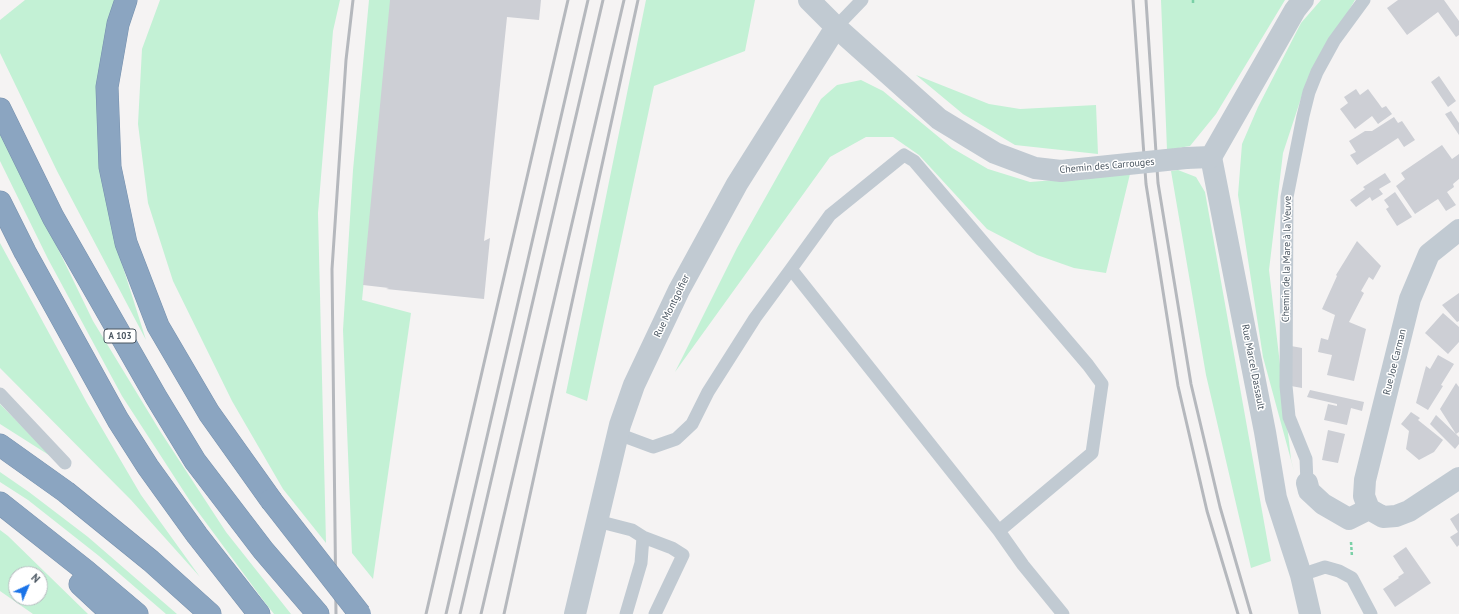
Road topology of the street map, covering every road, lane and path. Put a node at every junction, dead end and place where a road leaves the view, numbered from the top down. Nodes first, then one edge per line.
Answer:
1 (126, 0) edge
2 (809, 0) edge
3 (862, 0) edge
4 (1303, 0) edge
5 (1364, 0) edge
6 (836, 27) junction
7 (0, 109) edge
8 (1211, 157) junction
9 (0, 202) edge
10 (1459, 230) edge
11 (791, 269) junction
12 (0, 394) edge
13 (618, 434) junction
14 (0, 445) edge
15 (65, 463) dead end
16 (1459, 478) edge
17 (1307, 484) joint
18 (0, 504) edge
19 (1369, 509) junction
20 (597, 521) junction
21 (998, 531) junction
22 (38, 532) junction
23 (643, 537) junction
24 (1301, 575) junction
25 (255, 610) edge
26 (112, 614) edge
27 (137, 614) edge
28 (210, 614) edge
29 (318, 614) edge
30 (360, 614) edge
31 (575, 614) edge
32 (626, 614) edge
33 (655, 614) edge
34 (1063, 614) edge
35 (1310, 614) edge
36 (1371, 614) edge

1 - 30 highway, bridge
2 - 6 street, Chemin des Carrouges
3 - 6 lane
4 - 8 street
5 - 17 lane, Chemin de la Mare à la Veuve
6 - 8 street, Chemin des Carrouges, bridge
6 - 13 street, Rue Montgolfier
7 - 29 highway, A 103
8 - 24 street, Rue Marcel Dassault
9 - 25 highway
10 - 19 street, Rue Joe Carman
11 - 13 lane
11 - 21 lane
11 - 21 lane
12 - 15 lane
13 - 20 street, Rue Montgolfier
14 - 28 highway
16 - 19 street
17 - 19 street
18 - 22 highway
20 - 23 lane
20 - 31 street, Rue Montgolfier
21 - 34 lane
22 - 26 highway
22 - 27 highway
23 - 32 lane
23 - 33 lane
24 - 35 street, Rue Marcel Dassault
24 - 36 lane

